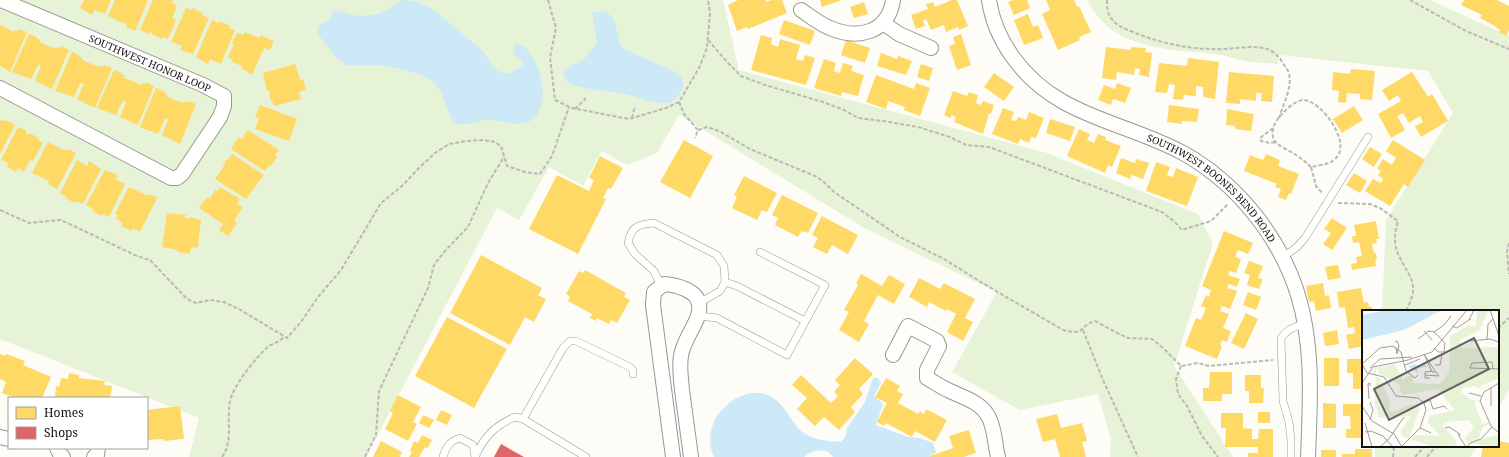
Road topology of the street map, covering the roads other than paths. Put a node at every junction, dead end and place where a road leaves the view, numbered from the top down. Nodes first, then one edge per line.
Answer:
1 (1, 0) edge
2 (893, 0) edge
3 (988, 0) edge
4 (801, 10) dead end
5 (883, 23) junction
6 (931, 48) dead end
7 (0, 88) edge
8 (1368, 137) dead end
9 (760, 252) dead end
10 (1283, 258) junction
11 (725, 282) junction
12 (661, 286) junction
13 (699, 310) junction
14 (806, 321) junction
15 (1305, 323) junction
16 (893, 355) dead end
17 (633, 374) dead end
18 (523, 419) junction
19 (443, 457) edge
20 (475, 457) edge
21 (586, 457) edge
22 (673, 457) edge
23 (691, 457) edge
24 (998, 457) edge
25 (1291, 457) edge
26 (1308, 457) edge

1 - 7 street, SOUTHWEST HONOR LOOP
2 - 5 street
3 - 10 street, SOUTHWEST BOONES BEND ROAD
4 - 5 street
5 - 6 street
8 - 10 lane
9 - 14 lane
10 - 15 street, SOUTHWEST BOONES BEND ROAD
11 - 12 lane
11 - 13 lane
11 - 14 lane
12 - 13 street
12 - 22 street
13 - 14 lane
13 - 23 street
15 - 25 lane
15 - 26 street, SOUTHWEST BOONES BEND ROAD
16 - 24 street
17 - 18 lane
18 - 20 lane
18 - 21 lane
19 - 20 lane

